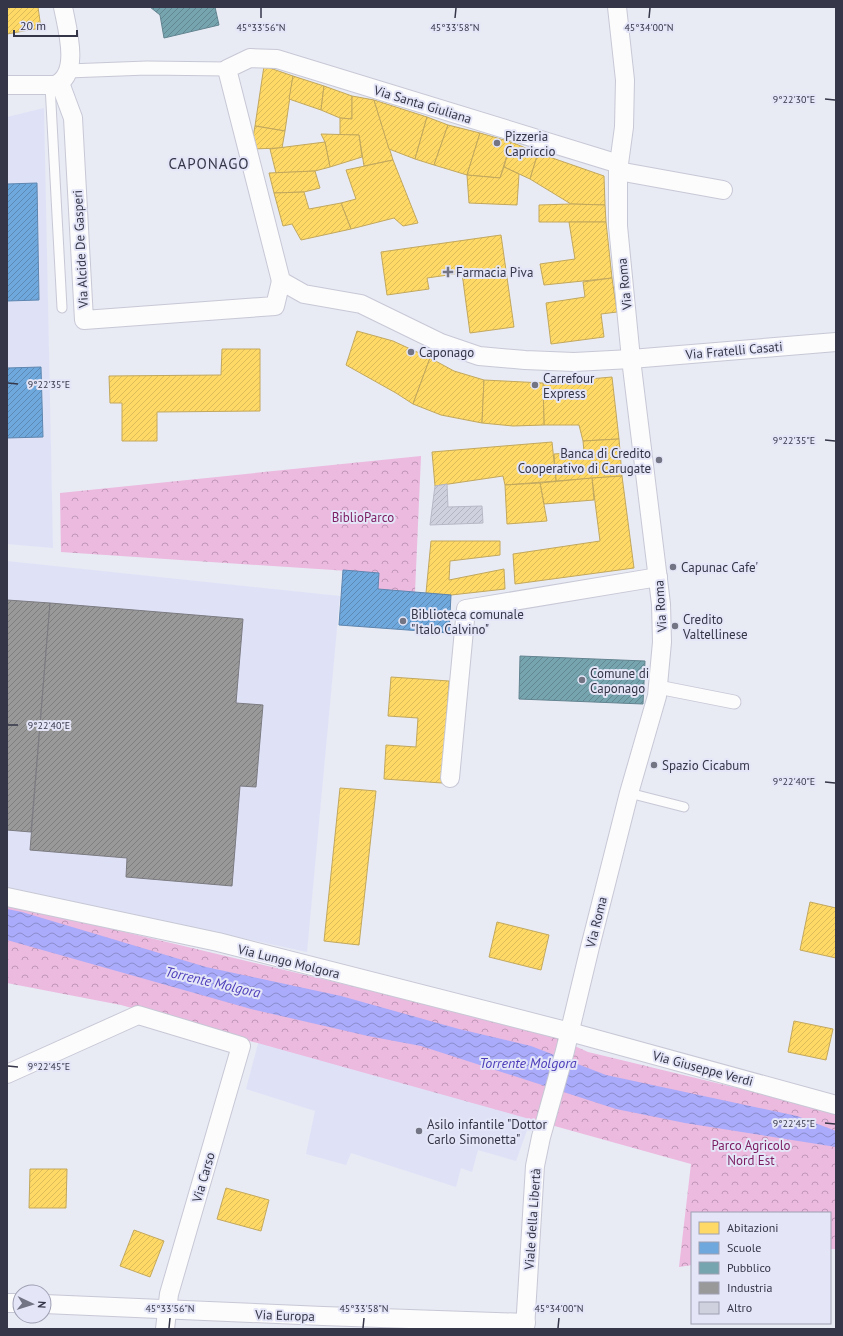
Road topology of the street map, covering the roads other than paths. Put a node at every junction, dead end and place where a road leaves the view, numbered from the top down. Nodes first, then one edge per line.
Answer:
1 (63, 7) edge
2 (617, 7) edge
3 (227, 69) junction
4 (59, 80) junction
5 (7, 85) edge
6 (618, 168) junction
7 (723, 190) dead end
8 (281, 281) junction
9 (62, 308) dead end
10 (836, 342) edge
11 (631, 359) junction
12 (658, 576) junction
13 (658, 687) junction
14 (734, 702) dead end
15 (450, 778) dead end
16 (629, 793) junction
17 (684, 807) dead end
18 (7, 897) edge
19 (570, 1032) junction
20 (565, 1051) joint
21 (7, 1074) edge
22 (836, 1104) edge
23 (52, 1304) edge
24 (167, 1310) junction
25 (322, 1323) edge
26 (526, 1326) edge
27 (165, 1329) edge

1 - 4 street
2 - 6 street, Via Roma
3 - 4 street
3 - 6 street, Via Santa Giuliana
3 - 8 street, Via Alcide De Gasperi
4 - 5 street
4 - 8 street, Via Alcide De Gasperi
4 - 9 lane
6 - 7 street, Via Santa Giuliana
6 - 11 street, Via Roma
8 - 11 street
10 - 11 street, Via Fratelli Casati
11 - 12 street, Via Roma
12 - 13 street, Via Roma
12 - 15 street
13 - 14 street
13 - 16 street, Via Roma
16 - 17 lane
16 - 19 street, Via Roma
18 - 19 street, Via Lungo Molgora
19 - 20 street, Via Roma
19 - 22 street, Via Giuseppe Verdi
20 - 26 street, Viale della Libertà
21 - 24 street, Via Carso
23 - 24 street, Via Europa
24 - 25 street, Via Europa
24 - 27 street, Via Carso
25 - 26 street, Via Europa

